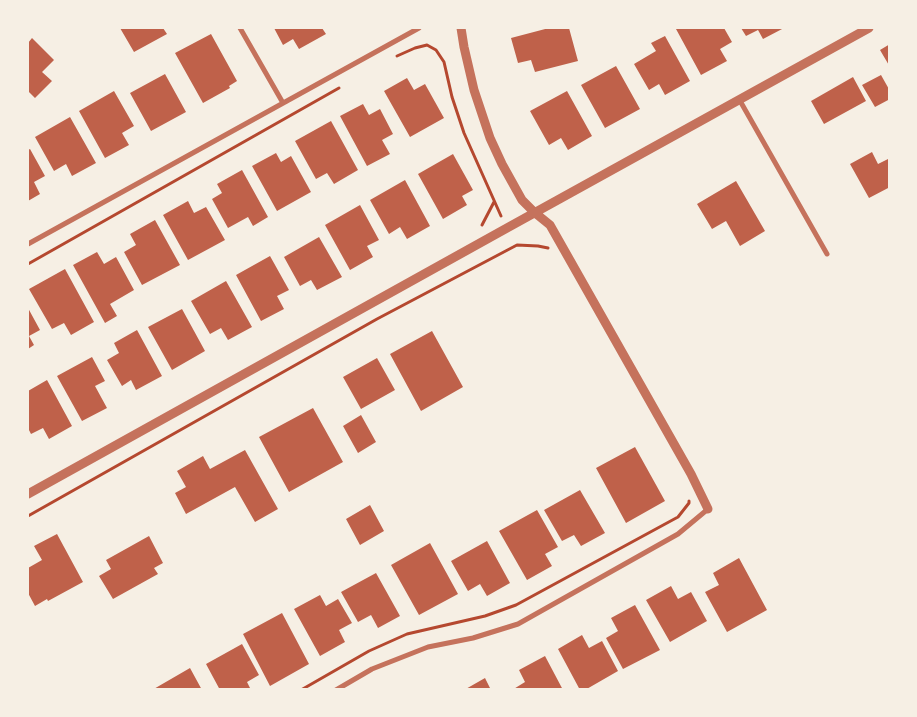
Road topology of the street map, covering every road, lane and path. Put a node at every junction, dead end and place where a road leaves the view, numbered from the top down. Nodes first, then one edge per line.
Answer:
1 (240, 28) edge
2 (419, 28) edge
3 (461, 28) edge
4 (869, 28) edge
5 (392, 58) dead end
6 (345, 85) dead end
7 (739, 99) junction
8 (283, 103) junction
9 (494, 201) dead end
10 (534, 212) junction
11 (28, 244) edge
12 (552, 251) dead end
13 (827, 254) dead end
14 (28, 264) edge
15 (28, 494) edge
16 (688, 497) dead end
17 (708, 508) joint
18 (28, 516) edge
19 (301, 690) edge
20 (336, 690) edge

1 - 8 street
2 - 8 street
3 - 10 street
4 - 7 street
5 - 9 path
6 - 14 path
7 - 10 street
7 - 13 street
8 - 11 street
10 - 15 street
10 - 17 street
12 - 18 path
16 - 19 path
17 - 20 street

